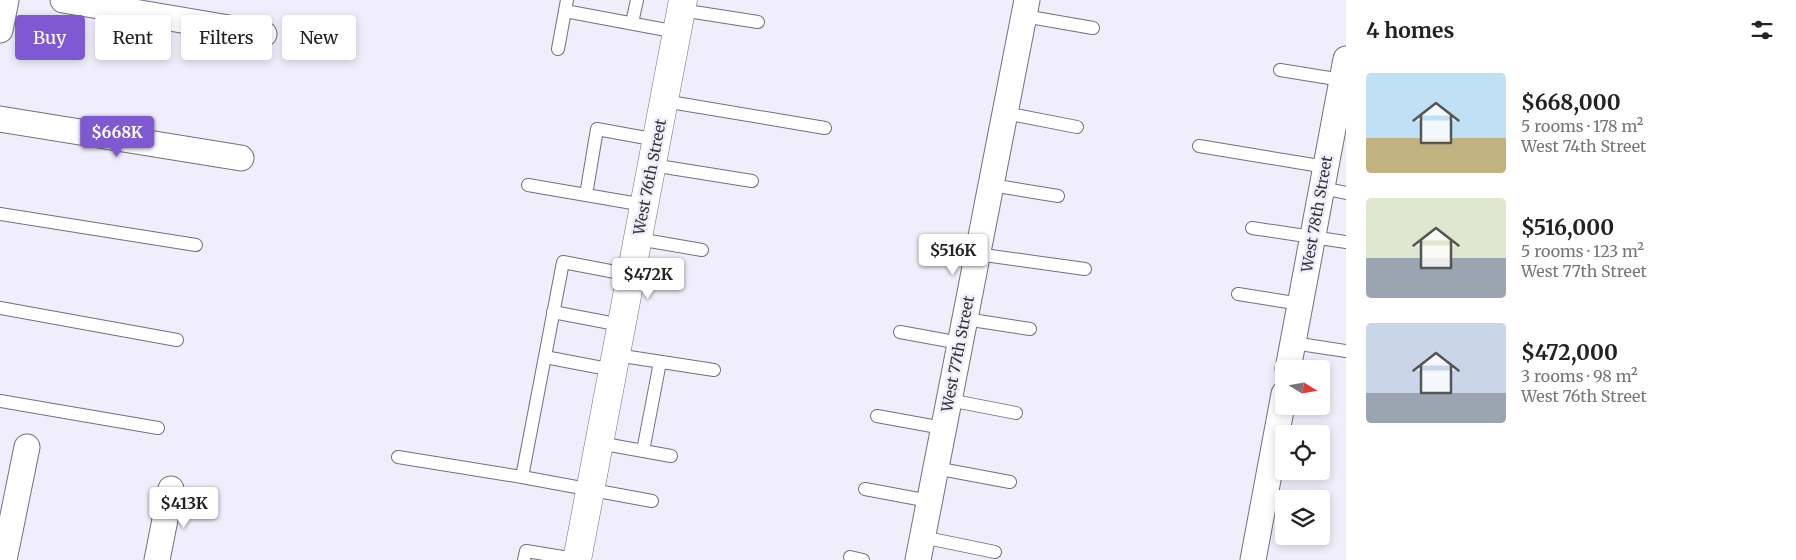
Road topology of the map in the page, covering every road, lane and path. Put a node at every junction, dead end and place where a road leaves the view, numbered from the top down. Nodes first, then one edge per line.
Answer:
1 (6, 0) edge
2 (63, 0) edge
3 (637, 0) edge
4 (566, 6) edge
5 (1026, 8) edge
6 (681, 14) edge
7 (181, 20) edge
8 (758, 22) dead end
9 (632, 24) junction
10 (1094, 28) dead end
11 (0, 30) edge
12 (558, 49) dead end
13 (1280, 70) dead end
14 (1343, 82) edge
15 (664, 101) junction
16 (1005, 113) junction
17 (0, 119) edge
18 (1077, 127) dead end
19 (825, 128) dead end
20 (1199, 146) dead end
21 (654, 152) junction
22 (241, 158) dead end
23 (1331, 162) edge
24 (752, 182) dead end
25 (528, 185) dead end
26 (991, 185) junction
27 (1346, 193) edge
28 (586, 195) junction
29 (1058, 196) dead end
30 (644, 205) junction
31 (0, 214) edge
32 (1252, 228) dead end
33 (1313, 237) junction
34 (638, 239) junction
35 (1346, 242) edge
36 (196, 245) dead end
37 (702, 250) dead end
38 (977, 254) junction
39 (1085, 269) dead end
40 (631, 275) junction
41 (1238, 294) dead end
42 (1301, 304) junction
43 (0, 308) edge
44 (553, 312) junction
45 (621, 325) junction
46 (1030, 329) dead end
47 (962, 331) junction
48 (900, 332) dead end
49 (177, 340) dead end
50 (1293, 343) junction
51 (1346, 352) edge
52 (545, 357) junction
53 (1290, 360) edge
54 (614, 362) junction
55 (660, 362) junction
56 (714, 370) dead end
57 (949, 400) junction
58 (0, 401) edge
59 (1016, 413) dead end
60 (1280, 415) edge
61 (877, 416) dead end
62 (158, 428) dead end
63 (943, 428) junction
64 (599, 443) junction
65 (27, 447) dead end
66 (643, 451) junction
67 (398, 456) dead end
68 (671, 456) dead end
69 (936, 468) junction
70 (522, 477) junction
71 (1010, 482) dead end
72 (171, 489) dead end
73 (865, 489) dead end
74 (590, 490) junction
75 (652, 501) dead end
76 (929, 501) junction
77 (920, 549) edge
78 (995, 552) dead end
79 (850, 557) dead end
80 (4, 560) edge
81 (157, 560) edge
82 (524, 560) edge
83 (579, 560) edge
84 (863, 560) edge
85 (1253, 560) edge

1 - 11 street
2 - 7 street
3 - 9 lane
4 - 9 lane
4 - 12 lane
5 - 10 lane
5 - 16 street, West 77th Street
6 - 8 lane
6 - 9 lane
6 - 15 street, West 76th Street
13 - 14 lane
14 - 23 street, West 78th Street
15 - 19 lane
15 - 21 street, West 76th Street
16 - 18 lane
16 - 26 street, West 77th Street
17 - 22 street
20 - 23 lane
21 - 24 lane
21 - 28 lane
21 - 30 street, West 76th Street
23 - 27 lane
23 - 33 street, West 78th Street
25 - 28 lane
26 - 29 lane
26 - 38 street, West 77th Street
28 - 30 lane
30 - 34 street, West 76th Street
31 - 36 lane
32 - 33 lane
33 - 35 lane
33 - 42 street, West 78th Street
34 - 37 lane
34 - 40 street, West 76th Street
38 - 39 lane
38 - 47 street, West 77th Street
40 - 44 lane
40 - 45 street, West 76th Street
41 - 42 lane
42 - 50 street, West 78th Street
43 - 49 lane
44 - 45 lane
44 - 52 lane
45 - 54 street, West 76th Street
46 - 47 lane
47 - 48 lane
47 - 57 street, West 77th Street
50 - 51 lane
50 - 53 street, West 78th Street
52 - 54 lane
52 - 70 lane
54 - 55 lane
54 - 64 street, West 76th Street
55 - 56 lane
55 - 66 lane
57 - 59 lane
57 - 63 street, West 77th Street
58 - 62 lane
60 - 85 street
61 - 63 lane
63 - 69 street, West 77th Street
64 - 66 lane
64 - 74 street, West 76th Street
65 - 80 street
66 - 68 lane
67 - 70 lane
69 - 71 lane
69 - 76 street, West 77th Street
70 - 74 lane
72 - 81 street
73 - 76 lane
74 - 75 lane
74 - 83 street, West 76th Street
76 - 77 street, West 77th Street
77 - 78 lane
79 - 84 lane
82 - 83 lane

